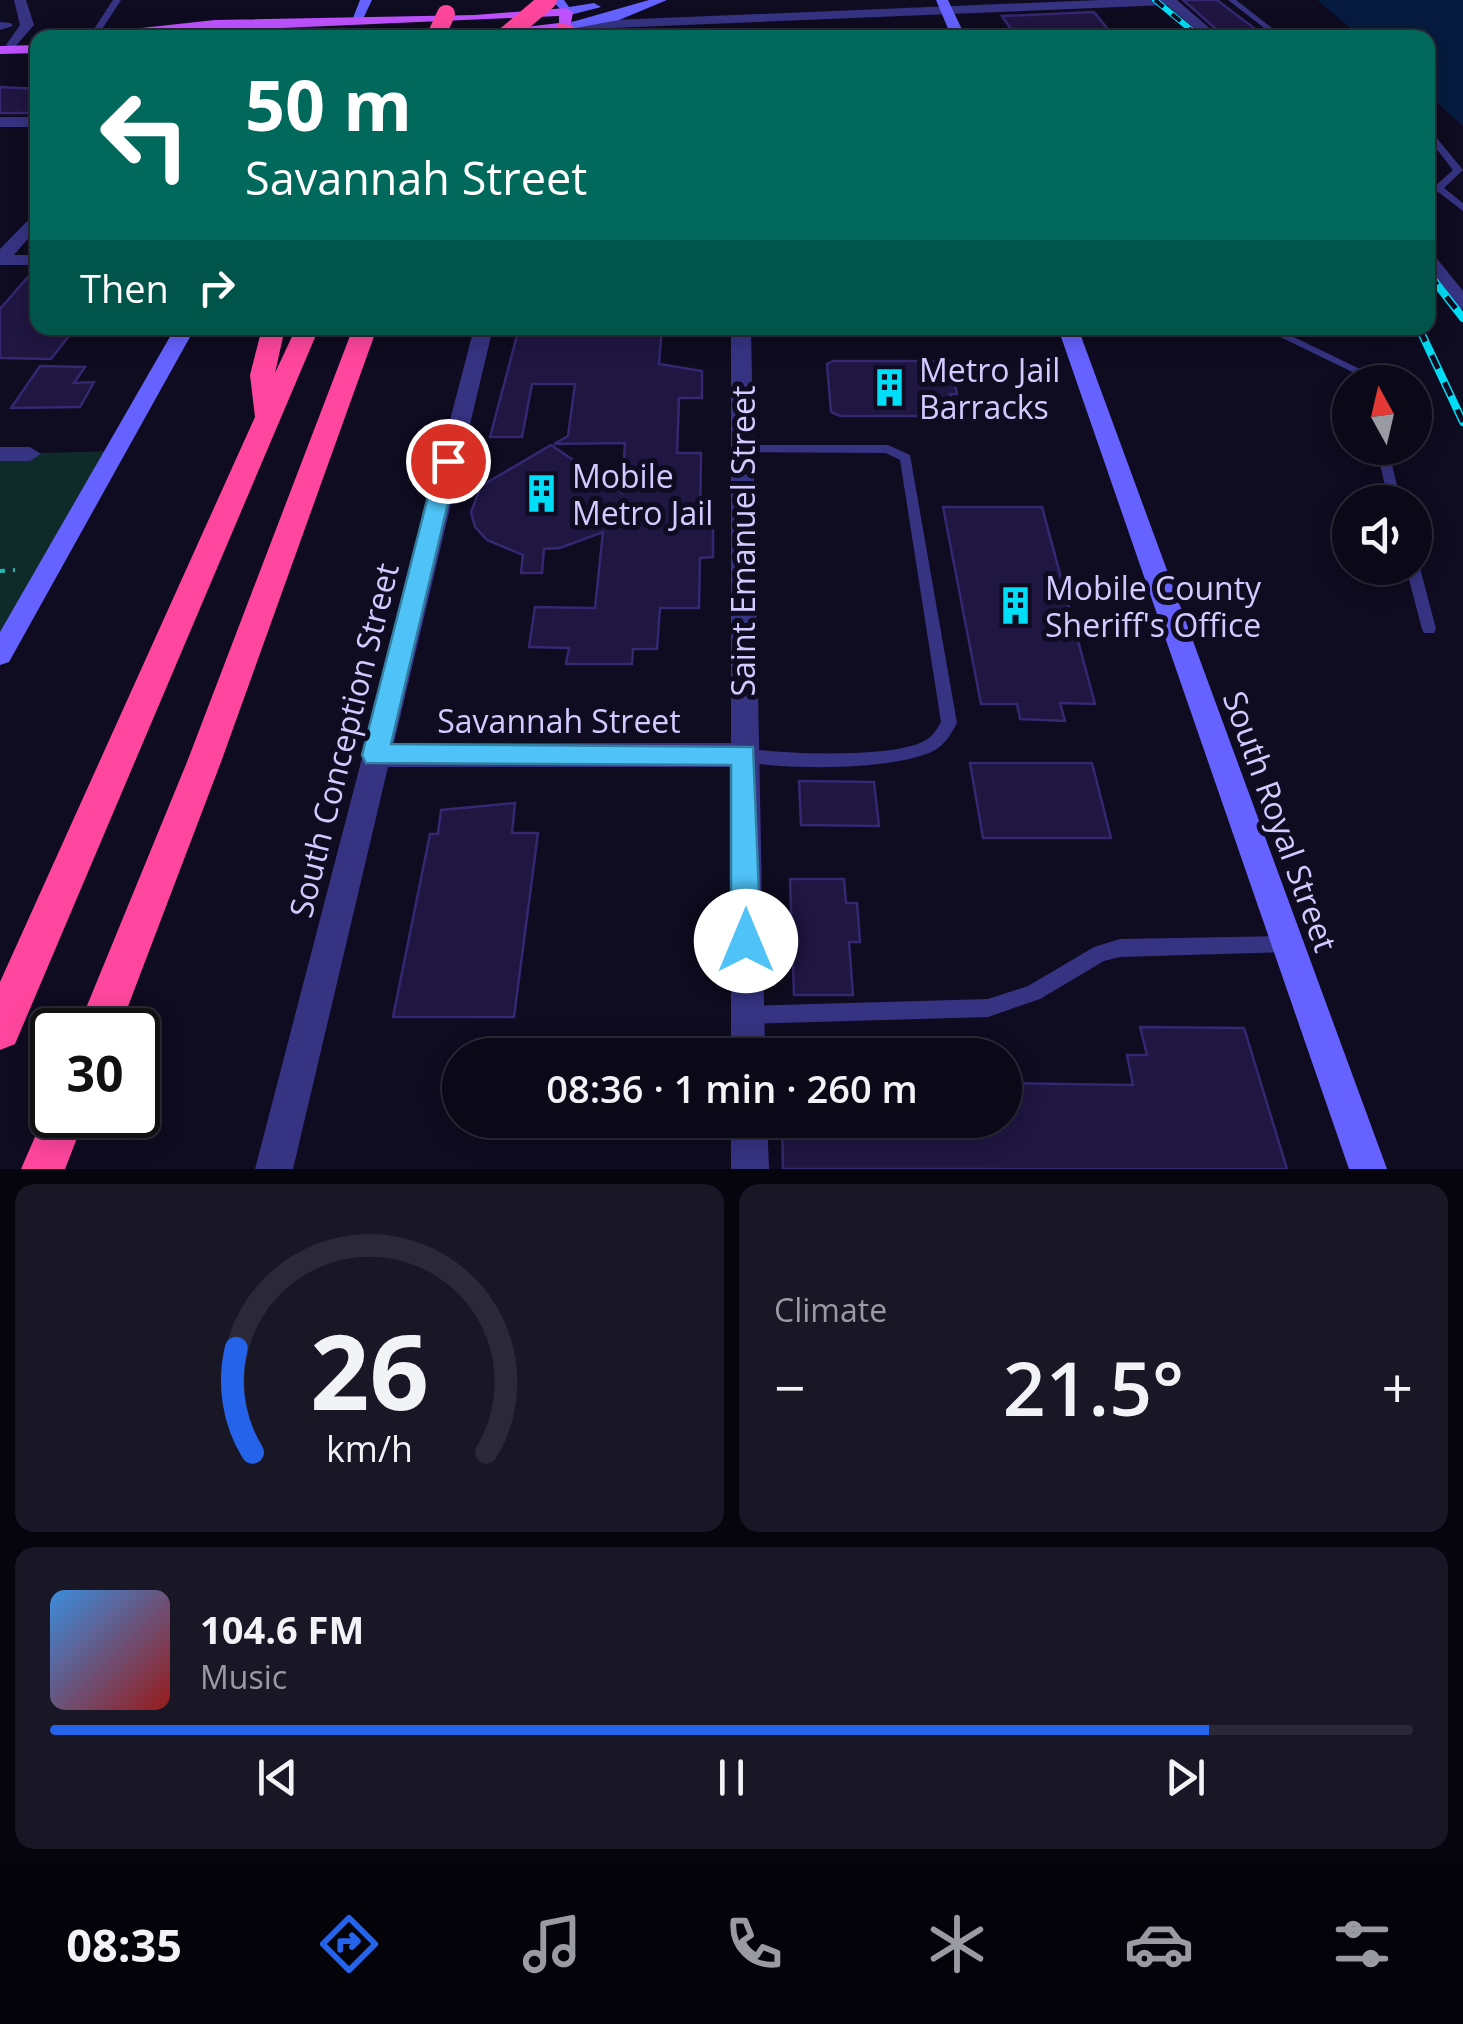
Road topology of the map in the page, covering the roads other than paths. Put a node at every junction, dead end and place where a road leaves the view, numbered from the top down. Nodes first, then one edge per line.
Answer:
1 (20, 0) edge
2 (117, 0) edge
3 (366, 0) edge
4 (531, 0) edge
5 (548, 0) edge
6 (608, 0) edge
7 (622, 0) edge
8 (661, 0) edge
9 (734, 0) edge
10 (1172, 0) edge
11 (1232, 0) edge
12 (132, 2) edge
13 (450, 5) edge
14 (945, 5) edge
15 (111, 9) junction
16 (563, 15) edge
17 (737, 18) junction
18 (356, 20) junction
19 (97, 30) edge
20 (144, 30) edge
21 (349, 30) edge
22 (439, 30) edge
23 (509, 30) edge
24 (510, 30) edge
25 (512, 30) edge
26 (737, 30) edge
27 (956, 30) edge
28 (1206, 30) edge
29 (1271, 30) edge
30 (5, 38) edge
31 (30, 43) edge
32 (30, 43) edge
33 (0, 122) edge
34 (30, 122) edge
35 (1435, 141) edge
36 (1463, 208) edge
37 (30, 224) edge
38 (0, 260) edge
39 (30, 260) edge
40 (1435, 268) edge
41 (1463, 302) edge
42 (182, 335) edge
43 (272, 335) edge
44 (303, 335) edge
45 (362, 335) edge
46 (380, 335) edge
47 (481, 335) edge
48 (740, 335) edge
49 (1070, 335) edge
50 (1282, 335) edge
51 (1345, 365) edge
52 (268, 417) junction
53 (330, 423) junction
54 (741, 449) junction
55 (0, 454) edge
56 (30, 454) dead end
57 (1417, 585) edge
58 (1430, 629) dead end
59 (0, 655) edge
60 (744, 754) junction
61 (375, 755) junction
62 (1288, 944) junction
63 (106, 1008) edge
64 (747, 1015) junction
65 (0, 1030) edge
66 (748, 1038) edge
67 (55, 1138) edge
68 (749, 1138) edge
69 (43, 1169) edge
70 (274, 1169) edge
71 (750, 1169) edge
72 (1368, 1169) edge

1 - 30 street
2 - 15 lane
3 - 18 street
4 - 23 highway, bridge
5 - 25 highway, bridge
6 - 16 street
7 - 16 street
8 - 16 street
9 - 17 street
10 - 14 street
10 - 28 street
11 - 29 lane
12 - 15 lane
13 - 22 highway, bridge
14 - 17 street
14 - 27 street
15 - 19 lane
16 - 17 street
16 - 18 main road
16 - 24 main road
17 - 26 street
18 - 20 main road
18 - 21 main road
30 - 31 main road
30 - 32 main road
33 - 34 street
35 - 36 lane
37 - 38 street
38 - 39 street
40 - 41 street
42 - 59 street
43 - 52 highway
44 - 52 highway
45 - 53 highway
46 - 53 highway
47 - 61 street, South Conception Street
48 - 54 street, Saint Emanuel Street
49 - 62 street, South Royal Street
50 - 51 lane
52 - 65 highway
53 - 63 highway
54 - 60 street, Saint Emanuel Street
54 - 60 lane
55 - 56 street
57 - 58 lane
60 - 61 street, Savannah Street
60 - 64 street, Saint Emanuel Street
61 - 70 street, South Conception Street
62 - 64 lane
62 - 72 street, South Royal Street
64 - 66 street, Saint Emanuel Street
67 - 69 highway
68 - 71 street

